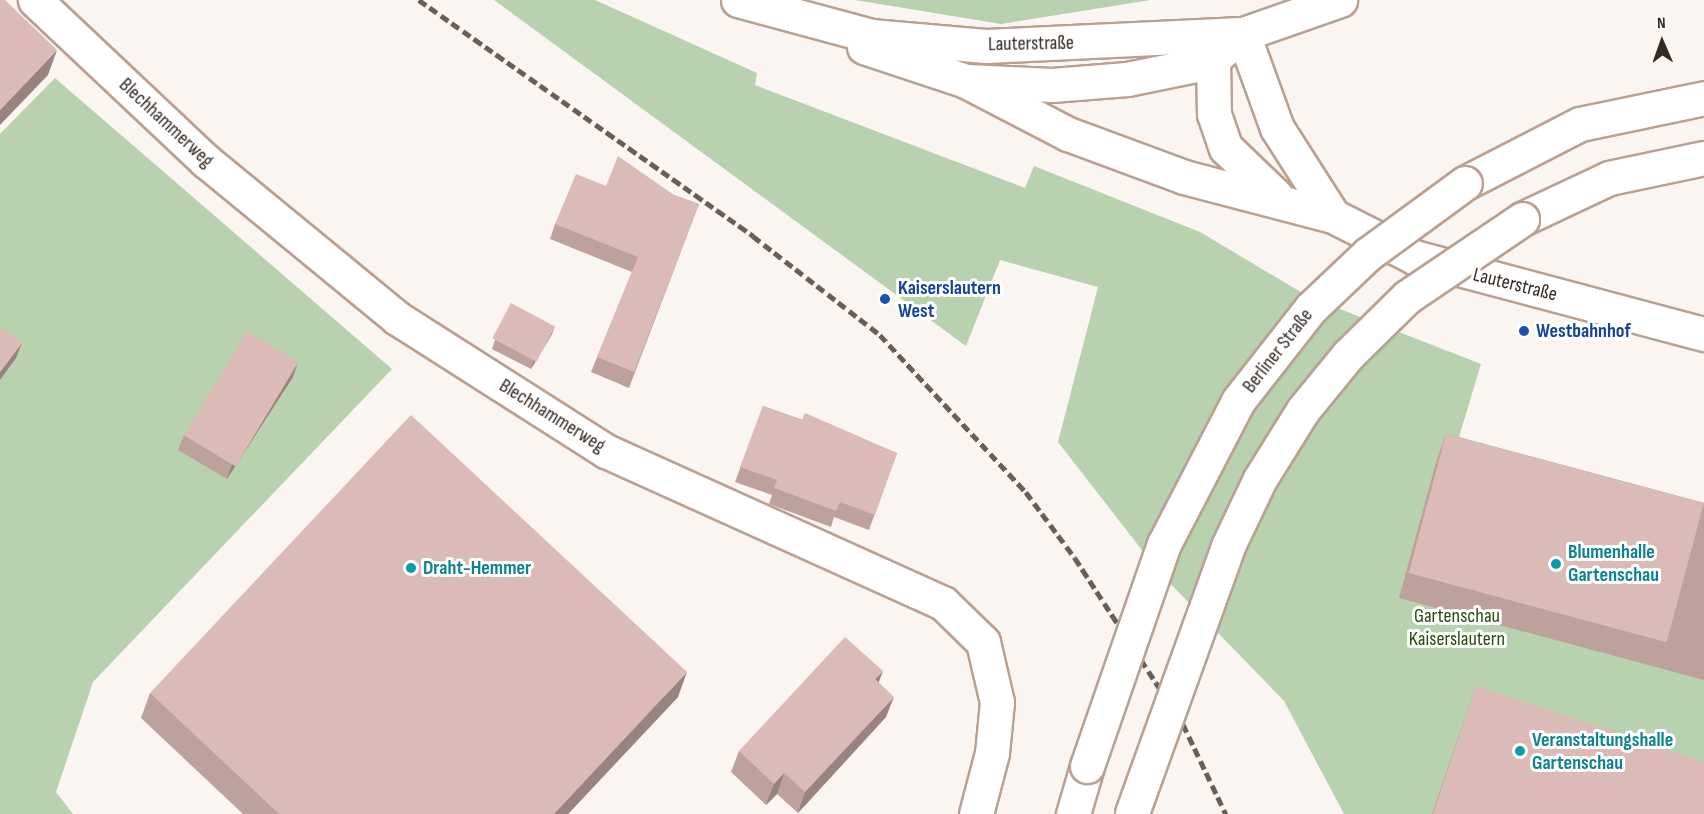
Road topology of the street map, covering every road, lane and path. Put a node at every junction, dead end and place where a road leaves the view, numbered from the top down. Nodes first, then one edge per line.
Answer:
1 (35, 0) edge
2 (738, 0) edge
3 (1340, 0) edge
4 (820, 26) junction
5 (1243, 34) junction
6 (1213, 59) junction
7 (966, 81) junction
8 (1704, 98) edge
9 (1704, 158) edge
10 (1287, 204) junction
11 (1333, 216) junction
12 (1704, 334) edge
13 (976, 814) edge
14 (1073, 814) edge
15 (1132, 814) edge

1 - 13 main road, Blechhammerweg
2 - 4 main road, Lauterstraße
3 - 5 main road, Lauterstraße
4 - 5 main road, Lauterstraße
4 - 7 main road, Lauterstraße
5 - 6 main road, Lauterstraße
5 - 11 main road
6 - 7 main road, Lauterstraße
6 - 10 main road, Lauterstraße
7 - 10 main road
8 - 14 main road, Berliner Straße, bridge
9 - 15 main road, bridge
10 - 11 main road, Lauterstraße
11 - 12 main road, Lauterstraße

